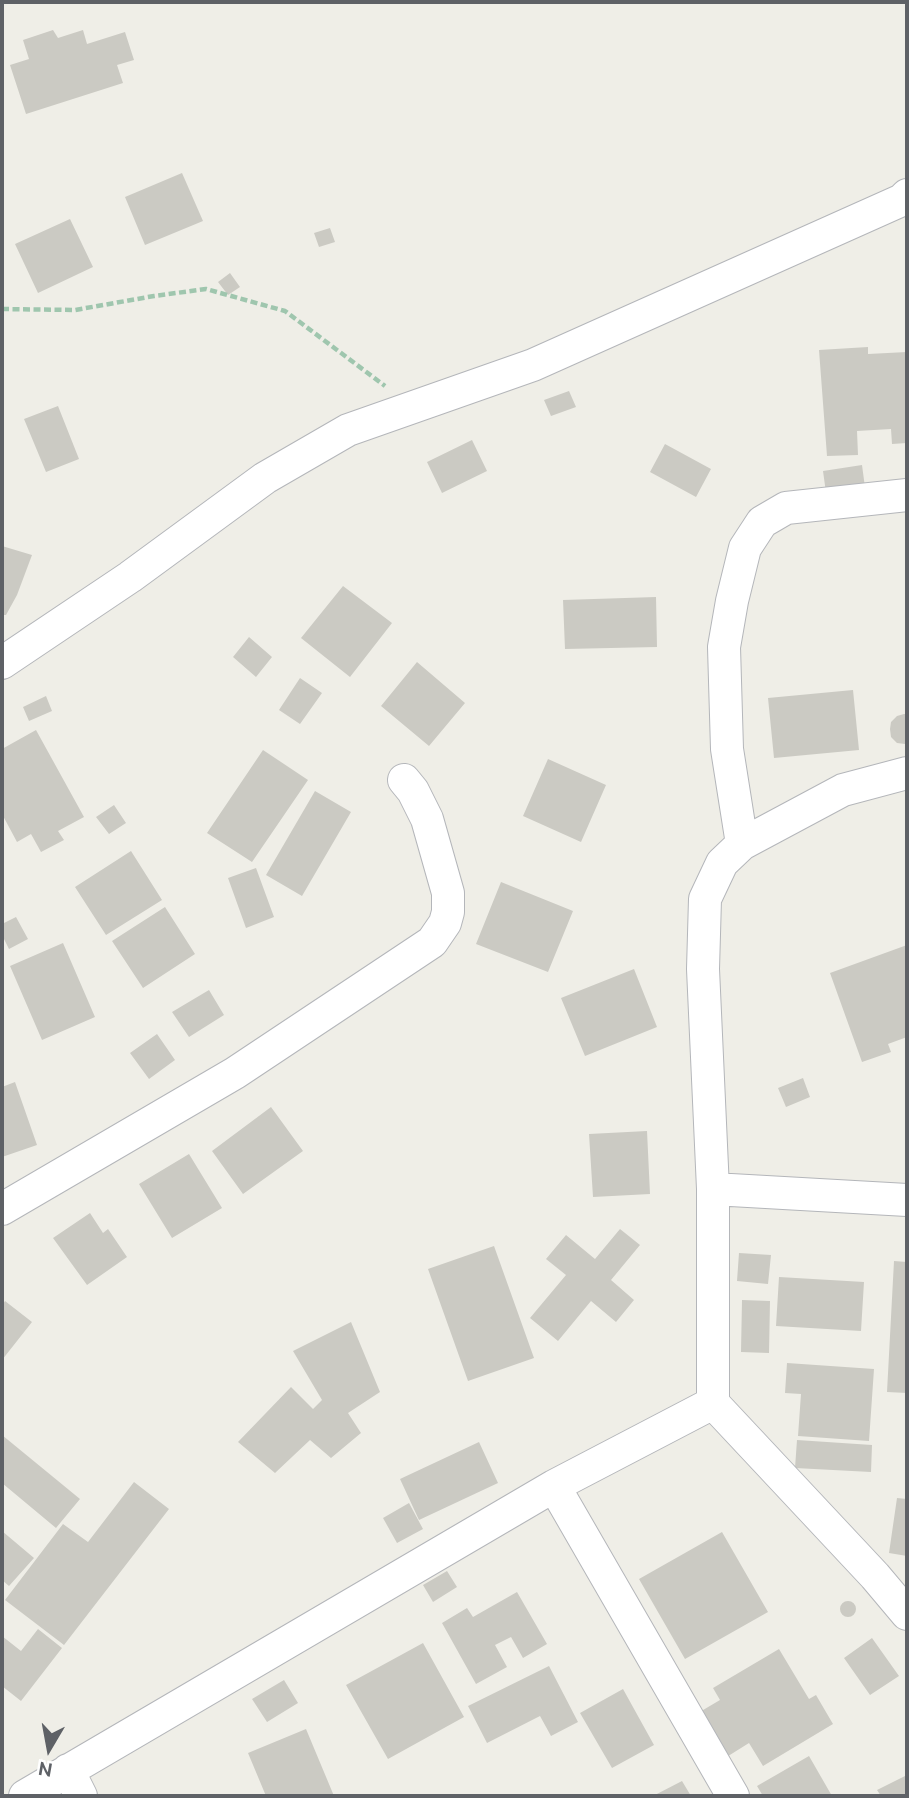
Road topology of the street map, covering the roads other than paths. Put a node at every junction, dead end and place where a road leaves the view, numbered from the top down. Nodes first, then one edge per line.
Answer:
1 (905, 199) edge
2 (907, 495) edge
3 (2, 663) edge
4 (907, 773) edge
5 (404, 780) dead end
6 (742, 844) junction
7 (713, 1189) junction
8 (907, 1200) edge
9 (2, 1209) edge
10 (713, 1402) junction
11 (554, 1486) junction
12 (907, 1614) edge
13 (74, 1783) edge
14 (25, 1796) edge
15 (733, 1796) edge

1 - 3 street
2 - 6 street
4 - 6 street
5 - 9 street
6 - 7 street
7 - 8 street
7 - 10 street
10 - 11 street
10 - 12 street
11 - 13 street
11 - 15 street
13 - 14 street

